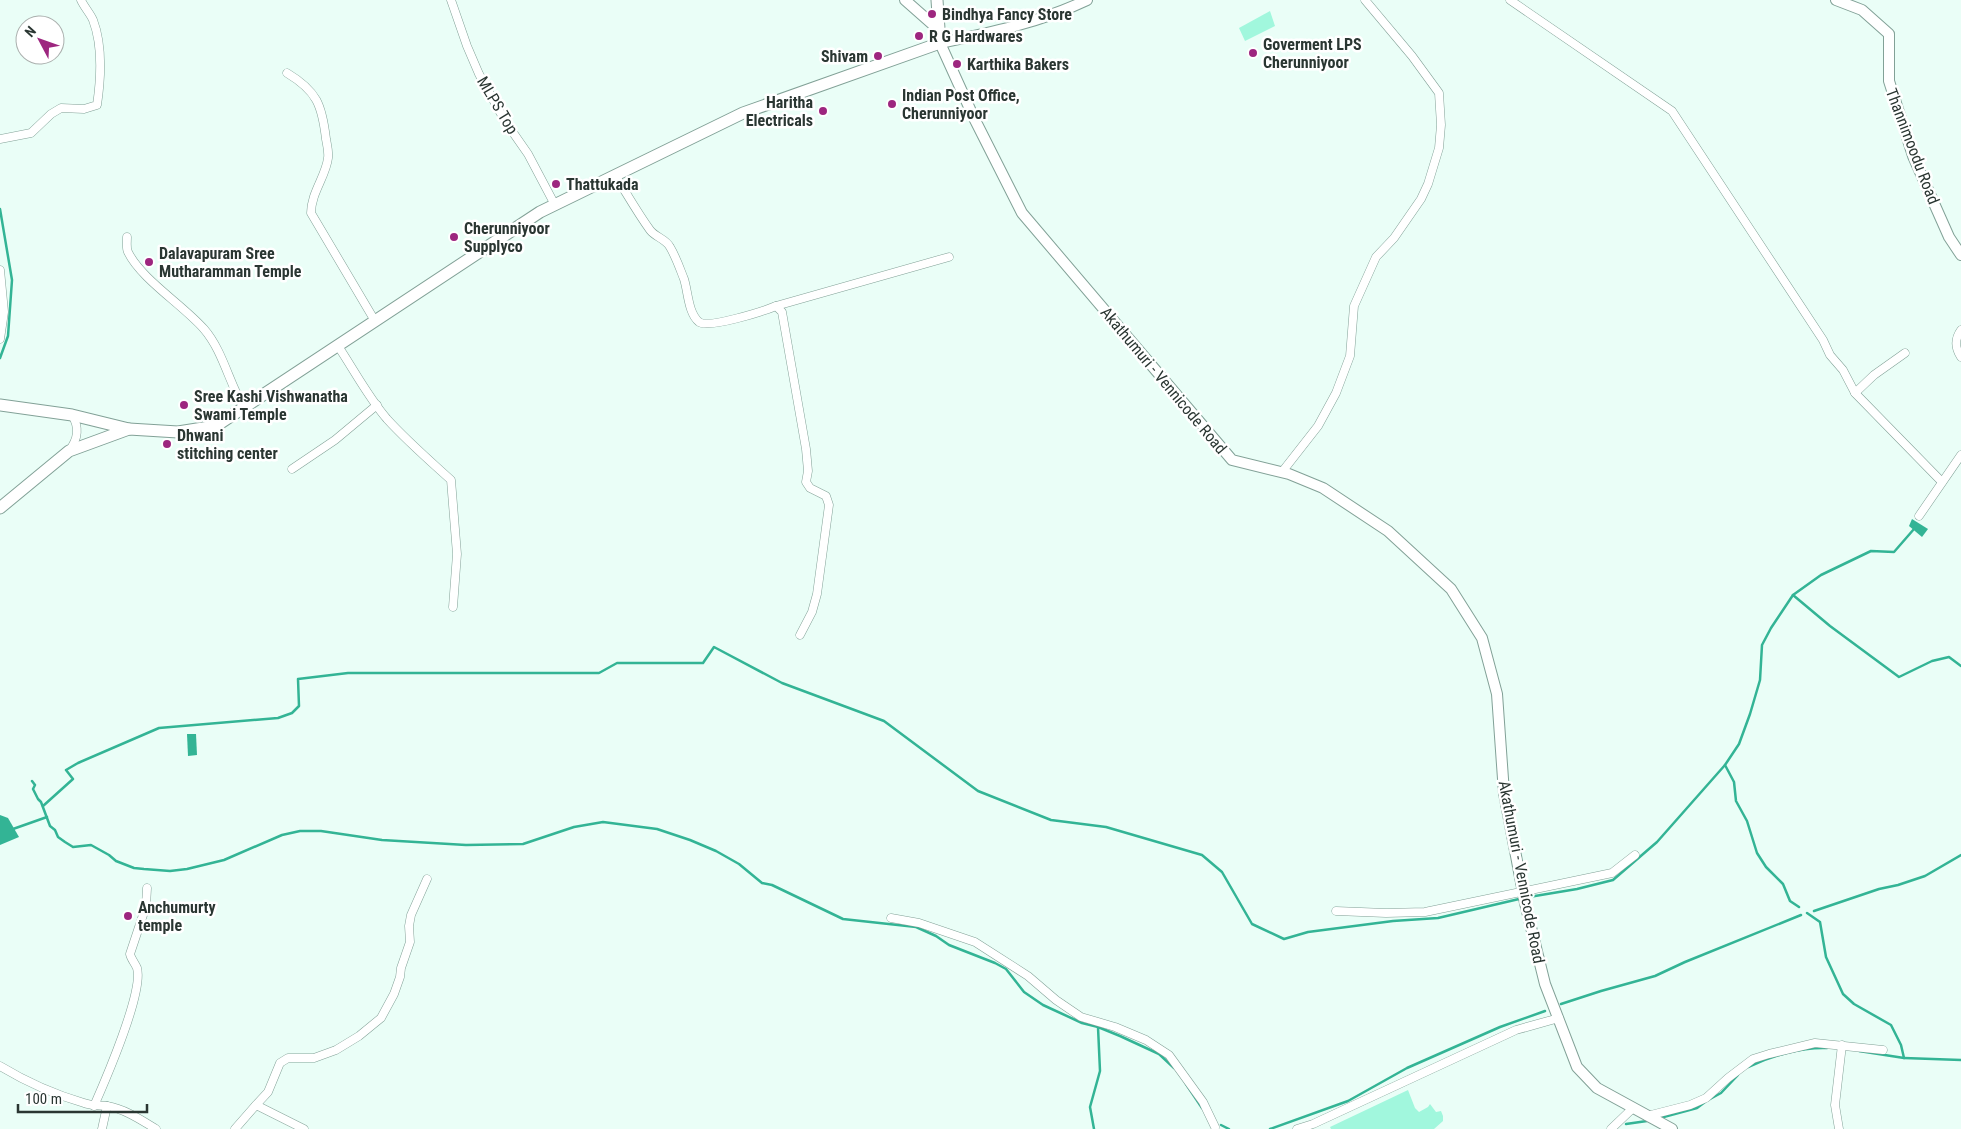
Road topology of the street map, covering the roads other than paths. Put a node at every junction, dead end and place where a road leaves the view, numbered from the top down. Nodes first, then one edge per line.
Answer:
1 (81, 0) edge
2 (451, 0) edge
3 (905, 0) edge
4 (937, 0) edge
5 (1087, 0) edge
6 (1364, 0) edge
7 (1510, 0) edge
8 (1836, 0) edge
9 (939, 30) junction
10 (940, 43) junction
11 (287, 73) dead end
12 (0, 139) edge
13 (615, 175) junction
14 (555, 205) junction
15 (127, 237) dead end
16 (1961, 255) edge
17 (949, 257) dead end
18 (0, 270) edge
19 (776, 306) junction
20 (375, 321) junction
21 (1961, 330) edge
22 (0, 340) edge
23 (338, 346) junction
24 (1905, 353) dead end
25 (1961, 357) edge
26 (1855, 393) junction
27 (0, 404) edge
28 (377, 406) junction
29 (244, 408) junction
30 (72, 414) junction
31 (129, 429) junction
32 (69, 451) junction
33 (1961, 455) edge
34 (292, 469) dead end
35 (1282, 472) junction
36 (1942, 482) junction
37 (0, 508) edge
38 (1919, 516) dead end
39 (453, 607) dead end
40 (800, 635) dead end
41 (1635, 855) dead end
42 (427, 879) dead end
43 (147, 888) dead end
44 (1523, 890) junction
45 (1336, 911) dead end
46 (891, 918) dead end
47 (1559, 1018) junction
48 (1842, 1046) junction
49 (1883, 1050) dead end
50 (0, 1066) edge
51 (256, 1105) junction
52 (94, 1106) junction
53 (107, 1106) junction
54 (1633, 1108) junction
55 (1648, 1116) junction
56 (1313, 1126) edge
57 (1214, 1128) edge
58 (102, 1129) edge
59 (156, 1129) edge
60 (235, 1129) edge
61 (304, 1129) edge
62 (1297, 1129) edge
63 (1611, 1129) edge
64 (1672, 1129) edge
65 (1839, 1129) edge

1 - 12 street
2 - 14 street, MLPS Top
3 - 9 street
4 - 9 main road
5 - 10 street
6 - 35 street
7 - 26 street
8 - 16 street, Thannimoodu Road
9 - 10 main road
10 - 13 main road
10 - 35 street, Akathumuri - Vennicode Road
11 - 20 street
13 - 14 main road
13 - 19 street
14 - 20 main road
15 - 29 street
17 - 19 street
18 - 22 street
19 - 40 street
20 - 23 main road
21 - 25 street
23 - 28 street
23 - 29 main road
24 - 26 street
26 - 36 street
27 - 30 main road
28 - 34 street
28 - 39 street
29 - 31 main road
30 - 31 main road
30 - 32 street
31 - 32 main road
32 - 37 main road
33 - 36 street
35 - 44 street, Akathumuri - Vennicode Road
36 - 38 street
41 - 44 street
42 - 51 street
43 - 52 street
44 - 45 street
44 - 47 street, Akathumuri - Vennicode Road
46 - 57 street
47 - 54 street, Akathumuri - Vennicode Road
47 - 56 street
48 - 49 street
48 - 55 street
48 - 65 street
50 - 52 street
51 - 60 street
51 - 61 street
52 - 53 street
53 - 58 street
53 - 59 street
54 - 55 street, Akathumuri - Vennicode Road
54 - 63 street
55 - 64 street, Akathumuri - Vennicode Road
56 - 62 street

